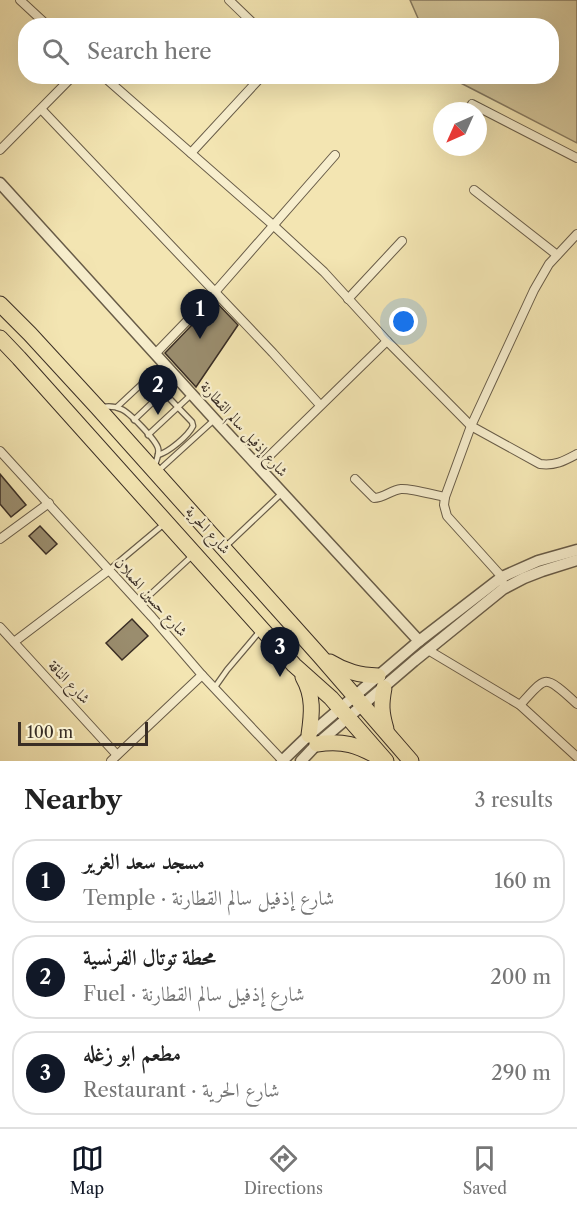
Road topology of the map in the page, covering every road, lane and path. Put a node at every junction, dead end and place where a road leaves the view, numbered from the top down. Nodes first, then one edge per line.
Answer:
1 (20, 0) edge
2 (229, 0) edge
3 (39, 18) edge
4 (248, 18) edge
5 (66, 84) edge
6 (112, 84) edge
7 (255, 84) edge
8 (42, 110) junction
9 (487, 113) edge
10 (0, 150) edge
11 (191, 153) junction
12 (335, 155) dead end
13 (577, 158) edge
14 (0, 183) edge
15 (474, 190) dead end
16 (273, 225) junction
17 (577, 234) edge
18 (402, 241) dead end
19 (556, 255) junction
20 (215, 292) junction
21 (348, 298) junction
22 (0, 304) edge
23 (0, 338) edge
24 (387, 341) junction
25 (155, 354) junction
26 (164, 363) junction
27 (149, 377) junction
28 (177, 379) junction
29 (164, 392) junction
30 (192, 394) junction
31 (320, 405) junction
32 (117, 407) junction
33 (178, 407) junction
34 (98, 408) junction
35 (214, 419) junction
36 (134, 420) junction
37 (471, 426) junction
38 (148, 435) junction
39 (0, 451) edge
40 (577, 454) edge
41 (156, 466) junction
42 (258, 467) junction
43 (355, 479) dead end
44 (282, 493) junction
45 (444, 497) junction
46 (49, 503) junction
47 (166, 523) junction
48 (0, 539) edge
49 (224, 548) junction
50 (577, 550) edge
51 (194, 554) junction
52 (577, 560) edge
53 (109, 570) junction
54 (502, 577) junction
55 (503, 589) junction
56 (140, 604) junction
57 (0, 627) edge
58 (262, 629) junction
59 (419, 641) junction
60 (14, 642) junction
61 (428, 650) junction
62 (320, 656) junction
63 (294, 665) junction
64 (201, 675) junction
65 (381, 682) junction
66 (214, 687) junction
67 (358, 701) junction
68 (577, 704) edge
69 (520, 705) junction
70 (344, 713) junction
71 (387, 734) junction
72 (313, 740) junction
73 (577, 757) edge
74 (114, 758) edge
75 (283, 761) edge
76 (301, 761) edge
77 (385, 761) edge
78 (411, 761) edge

1 - 3 street
2 - 4 street
5 - 8 street
6 - 11 street
7 - 11 street
8 - 10 street
8 - 20 street
9 - 13 street
11 - 16 street
12 - 16 street
14 - 25 street, شارع إذفيل سالم القطارنة
15 - 19 street
16 - 20 street
16 - 21 street
17 - 19 street
18 - 21 street
19 - 37 street
20 - 25 street
20 - 31 street
21 - 24 street
22 - 34 highway, شارع الحرية
23 - 47 highway, شارع الحرية
24 - 31 street
24 - 37 street
25 - 26 street, شارع إذفيل سالم القطارنة
26 - 27 lane
26 - 28 street, شارع إذفيل سالم القطارنة
27 - 29 lane
27 - 32 lane
28 - 29 lane
28 - 30 street, شارع إذفيل سالم القطارنة
29 - 33 lane
29 - 36 lane
30 - 33 lane
30 - 35 street, شارع إذفيل سالم القطارنة
31 - 42 street
32 - 34 lane
32 - 36 lane
33 - 38 lane
33 - 41 lane
34 - 41 highway, شارع الحرية
35 - 41 lane
35 - 42 street, شارع إذفيل سالم القطارنة
36 - 38 lane
37 - 40 street
37 - 45 street
38 - 41 lane
39 - 46 street, شارع حسين الهملان
41 - 49 highway, شارع الحرية
42 - 44 street, شارع إذفيل سالم القطارنة
43 - 45 street
44 - 49 lane
44 - 59 street, شارع إذفيل سالم القطارنة
45 - 54 street
46 - 48 street
46 - 53 street, شارع حسين الهملان
47 - 51 highway, شارع الحرية
47 - 53 lane
49 - 62 highway, شارع الحرية
50 - 54 street
51 - 56 lane
51 - 58 highway, شارع الحرية
52 - 55 street
53 - 56 street, شارع حسين الهملان
53 - 60 street
54 - 55 street
54 - 59 street
55 - 61 street
56 - 64 street, شارع حسين الهملان
57 - 60 street, شارع الناقة
58 - 63 highway, شارع الحرية
58 - 66 lane
59 - 65 street
60 - 74 street, شارع الناقة
61 - 65 street
61 - 69 street
62 - 65 highway
62 - 67 highway, شارع الحرية
63 - 70 highway, شارع الحرية
63 - 72 highway
64 - 66 street, شارع حسين الهملان
64 - 74 street
65 - 67 street
65 - 71 highway
66 - 75 street, شارع حسين الهملان
67 - 70 street
67 - 71 highway, شارع الحرية
68 - 69 street
69 - 73 street
70 - 72 street
70 - 77 highway, شارع الحرية
71 - 78 highway, شارع الحرية
72 - 75 street
72 - 76 street
72 - 77 highway

